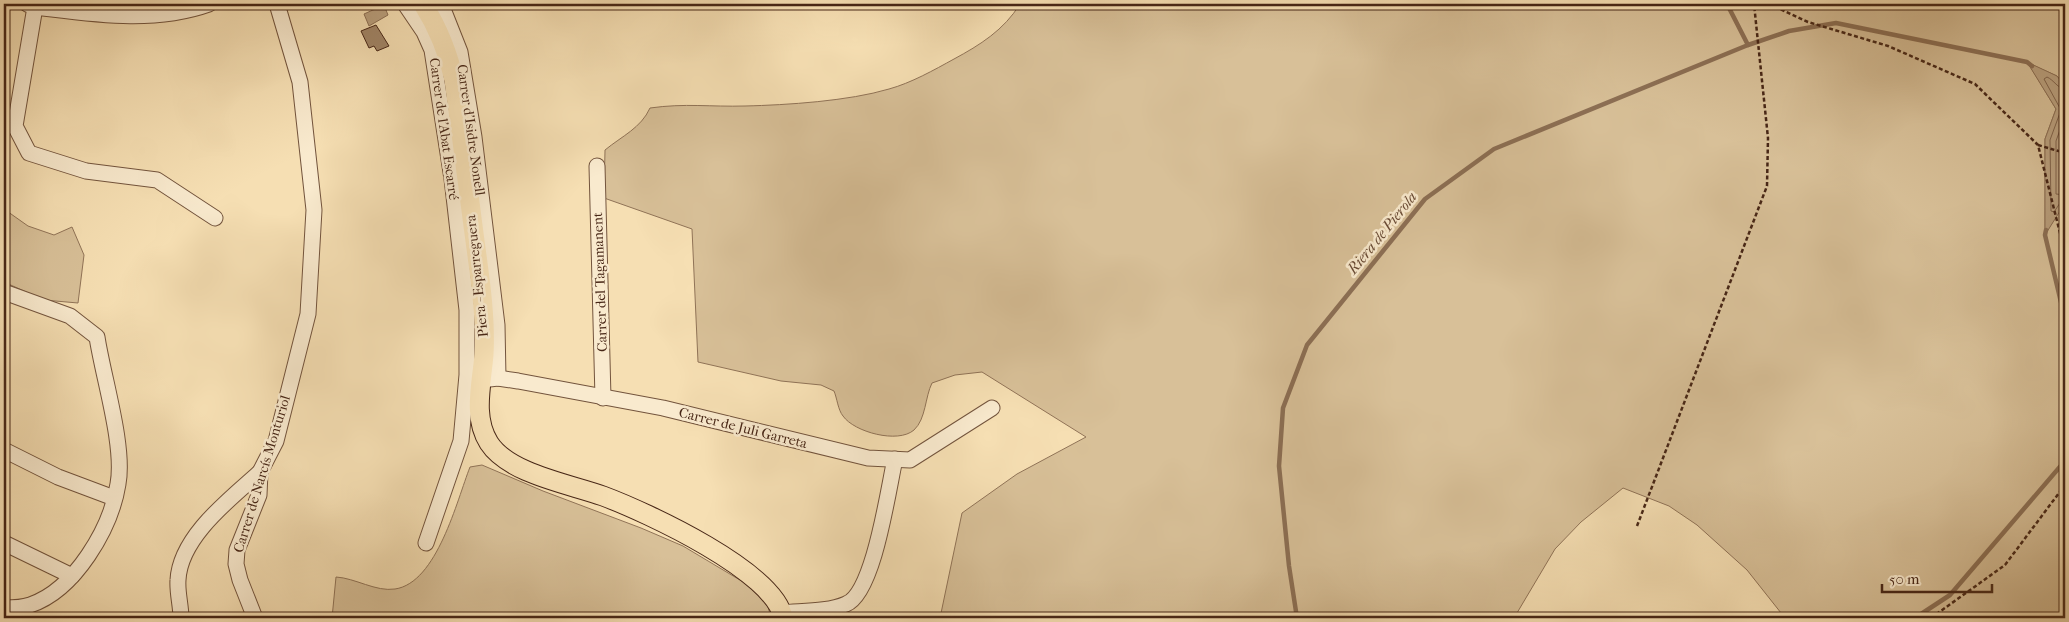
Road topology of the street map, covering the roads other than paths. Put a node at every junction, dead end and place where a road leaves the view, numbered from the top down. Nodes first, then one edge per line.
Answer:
1 (210, 4) edge
2 (277, 4) edge
3 (405, 4) edge
4 (423, 4) edge
5 (441, 4) edge
6 (31, 6) edge
7 (597, 166) dead end
8 (215, 218) dead end
9 (4, 292) edge
10 (490, 379) junction
11 (603, 398) junction
12 (992, 408) dead end
13 (482, 429) junction
14 (461, 441) junction
15 (4, 450) edge
16 (895, 459) junction
17 (260, 472) junction
18 (114, 498) junction
19 (4, 543) edge
20 (426, 543) dead end
21 (72, 576) junction
22 (4, 608) edge
23 (782, 616) edge
24 (181, 618) edge
25 (255, 618) edge

1 - 6 street
2 - 17 street, Carrer de Narcís Monturiol
3 - 14 street, Carrer de l'Abat Escarré
4 - 10 main road, Piera - Esparreguera
5 - 10 street, Carrer d'Isidre Nonell
6 - 8 street
7 - 11 street, Carrer del Tagamanent
9 - 18 street
10 - 11 street, Carrer de Juli Garreta
10 - 13 main road, Piera - Esparreguera
11 - 16 street, Carrer de Juli Garreta
12 - 16 street, Carrer de Juli Garreta
13 - 14 street
13 - 23 main road, Piera - Esparreguera
14 - 20 street, Carrer de l'Abat Escarré
15 - 18 street
16 - 23 street
17 - 24 street
17 - 25 street, Carrer de Narcís Monturiol
18 - 21 street
19 - 21 street
21 - 22 street

